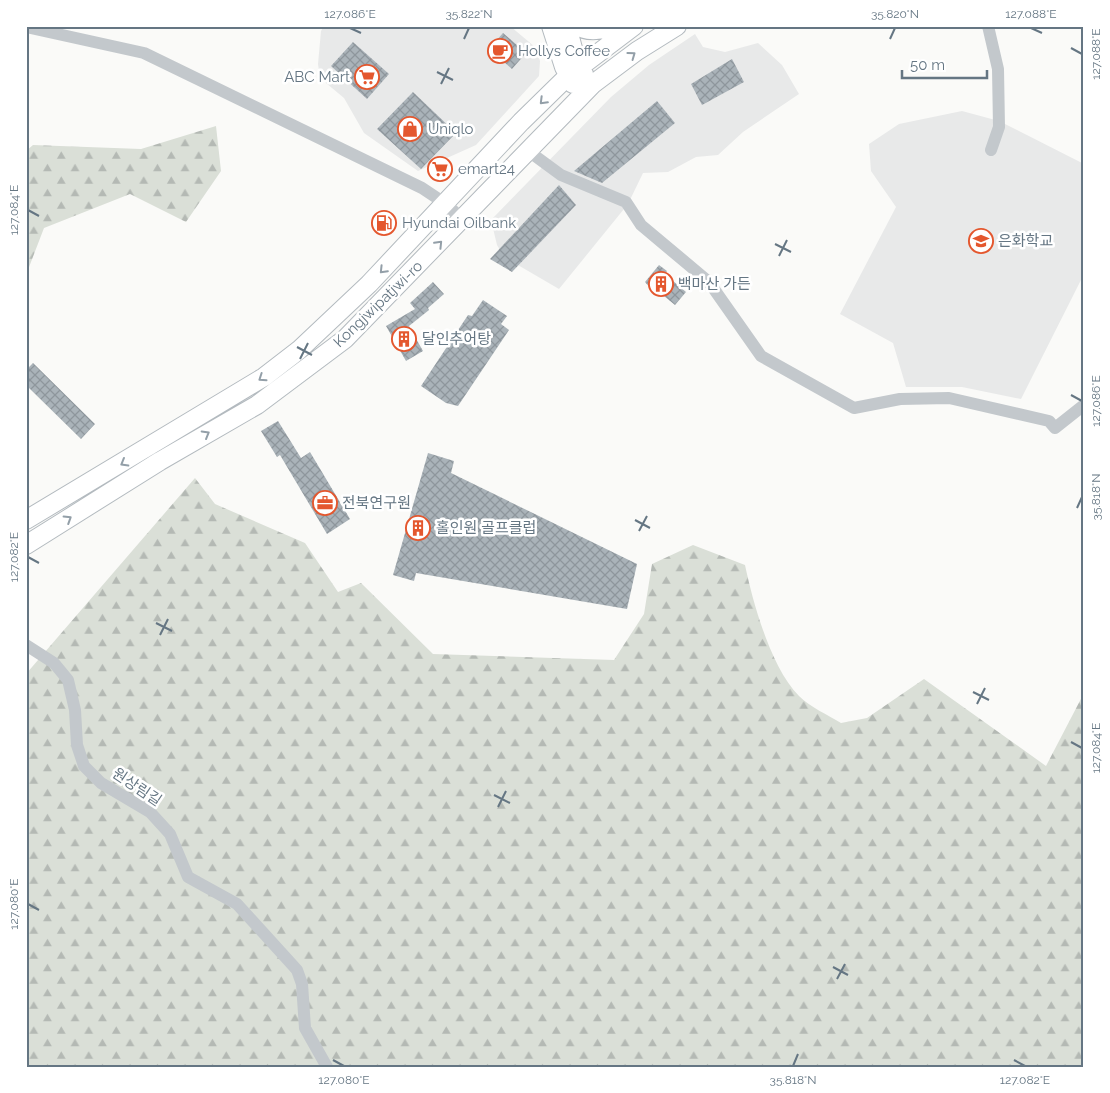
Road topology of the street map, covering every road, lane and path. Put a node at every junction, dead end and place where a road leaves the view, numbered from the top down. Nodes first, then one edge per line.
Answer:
1 (550, 26) edge
2 (567, 26) edge
3 (578, 26) edge
4 (615, 26) edge
5 (677, 26) edge
6 (988, 26) edge
7 (26, 27) edge
8 (632, 27) edge
9 (579, 82) junction
10 (527, 150) junction
11 (991, 150) dead end
12 (511, 168) junction
13 (446, 204) junction
14 (462, 220) junction
15 (1084, 405) edge
16 (26, 520) edge
17 (26, 545) edge
18 (26, 646) edge
19 (327, 1067) edge

1 - 9 main road
2 - 9 main road
3 - 4 main road
9 -> 5 main road
6 - 11 street
7 - 13 street
8 - 9 main road
9 - 10 main road, Kongjwipatjwi-ro
9 - 12 main road
9 -> 13 main road, Kongjwipatjwi-ro
10 - 12 main road, Kongjwipatjwi-ro
10 - 15 street
12 - 14 main road, Kongjwipatjwi-ro
13 - 14 street
13 -> 16 main road, Kongjwipatjwi-ro
17 -> 14 main road, Kongjwipatjwi-ro
18 - 19 street, 원상림길

